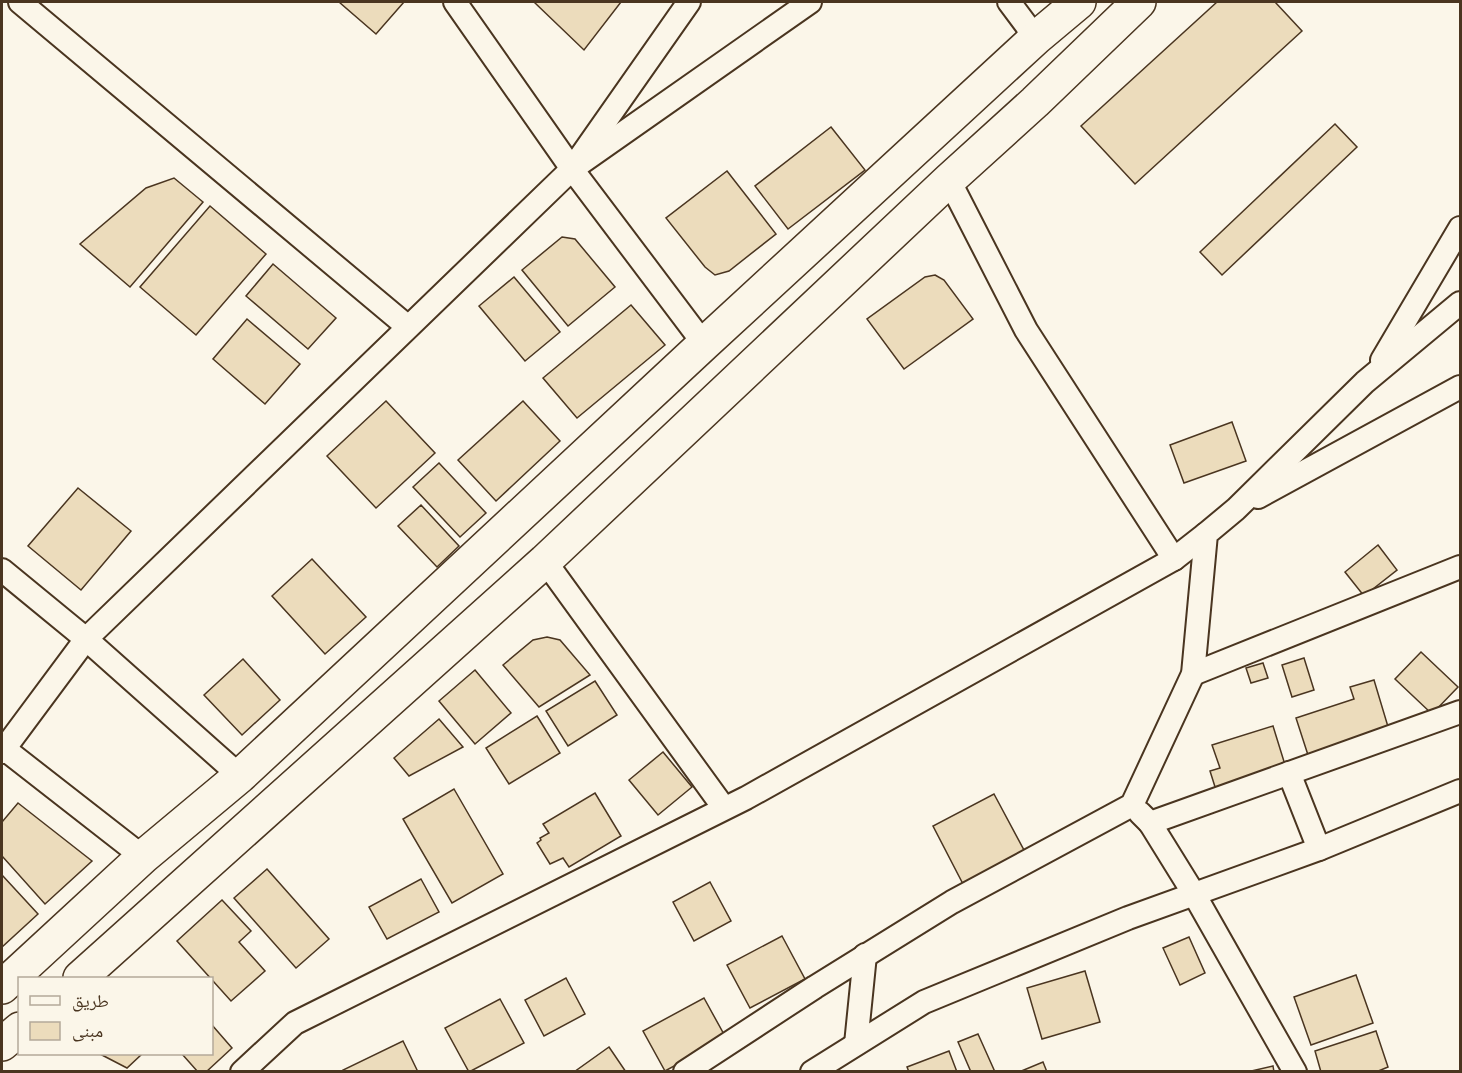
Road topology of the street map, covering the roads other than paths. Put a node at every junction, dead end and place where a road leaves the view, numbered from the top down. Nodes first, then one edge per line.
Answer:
1 (21, 2) edge
2 (455, 2) edge
3 (689, 2) edge
4 (810, 2) edge
5 (1009, 2) edge
6 (1079, 2) edge
7 (1139, 2) edge
8 (1036, 38) junction
9 (1004, 67) junction
10 (1035, 102) junction
11 (572, 170) junction
12 (949, 180) junction
13 (1461, 228) edge
14 (1461, 303) edge
15 (408, 327) junction
16 (704, 344) junction
17 (1374, 374) junction
18 (1461, 387) edge
19 (1236, 509) junction
20 (1206, 534) junction
21 (1174, 559) junction
22 (545, 561) junction
23 (1461, 567) edge
24 (2, 570) edge
25 (86, 639) junction
26 (1193, 674) junction
27 (1461, 712) edge
28 (2, 749) edge
29 (1289, 773) junction
30 (240, 776) junction
31 (1461, 791) edge
32 (1132, 805) junction
33 (724, 808) junction
34 (1150, 823) junction
35 (1319, 849) junction
36 (143, 857) junction
37 (1194, 894) junction
38 (865, 956) junction
39 (81, 977) edge
40 (2, 987) edge
41 (18, 1031) edge
42 (2, 1044) edge
43 (856, 1044) junction
44 (242, 1071) edge
45 (685, 1071) edge
46 (812, 1071) edge
47 (1295, 1071) edge

1 - 15 street
2 - 11 street
3 - 11 street
4 - 11 street
5 - 8 street
6 - 8 main road
7 - 10 main road
8 - 9 main road
9 - 10 main road
9 - 16 main road
10 - 12 main road
11 - 15 street
11 - 16 street
12 - 21 street
12 - 22 main road
13 - 17 street
14 - 17 street
15 - 25 street
16 - 30 main road
17 - 19 street
18 - 19 street
19 - 20 street
20 - 21 street
20 - 26 street
21 - 33 street
22 - 33 street
22 - 39 main road
23 - 26 street
24 - 25 street
25 - 28 street
25 - 30 street
26 - 32 street
27 - 29 street
28 - 36 street
29 - 34 street
29 - 35 street
30 - 36 main road
31 - 35 street
32 - 34 street
32 - 38 street
33 - 44 street
34 - 37 street
35 - 37 street
36 - 40 main road
37 - 43 street
37 - 47 street
38 - 43 street
38 - 45 street
41 - 42 main road
43 - 46 street

